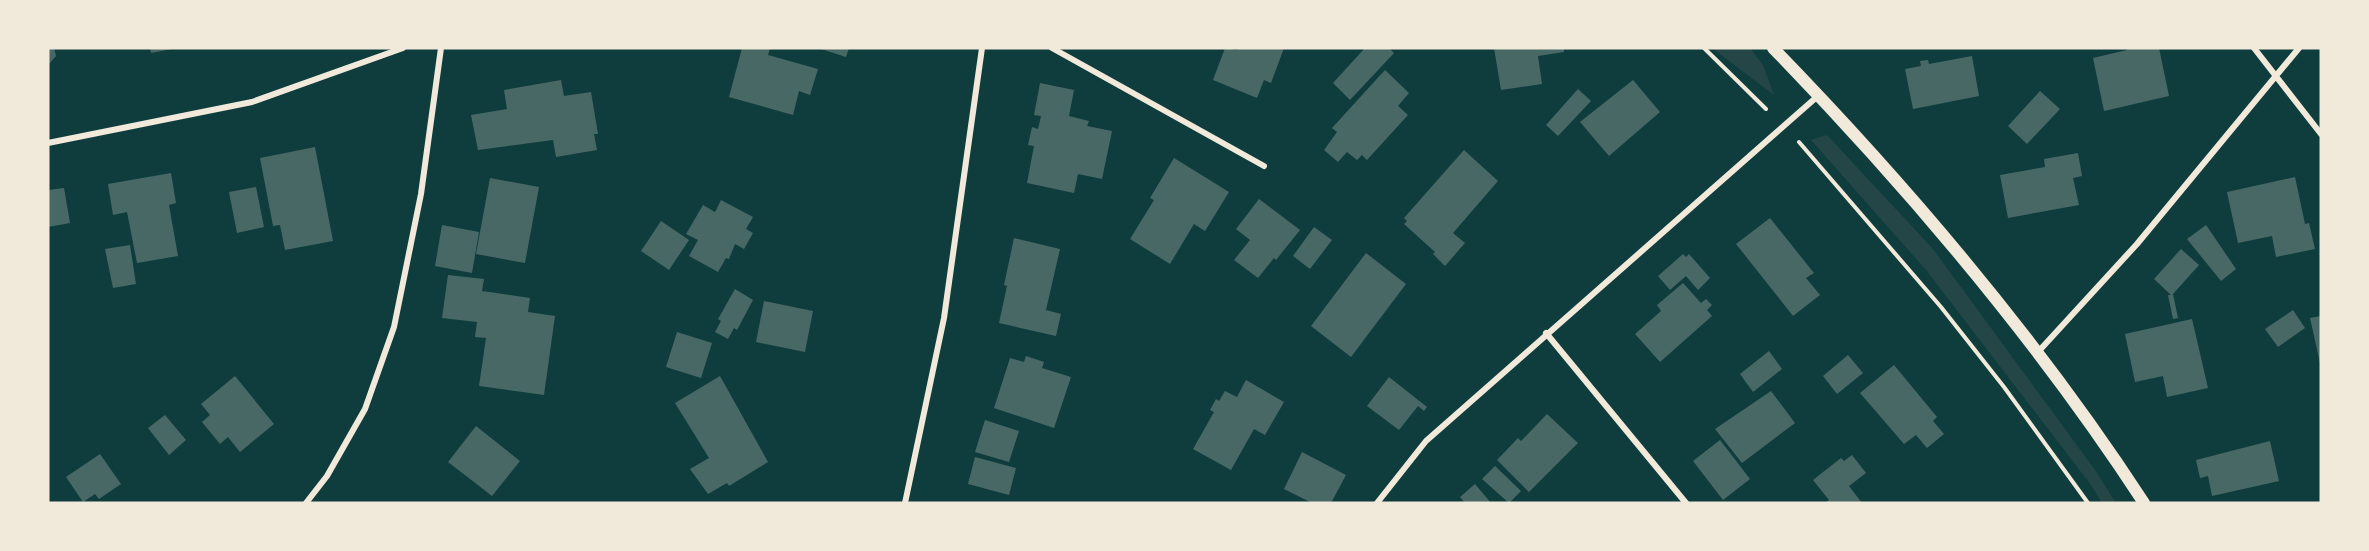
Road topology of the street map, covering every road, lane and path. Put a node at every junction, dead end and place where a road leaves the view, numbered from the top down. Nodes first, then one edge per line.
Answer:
1 (403, 48) edge
2 (441, 48) edge
3 (982, 48) edge
4 (1052, 48) edge
5 (1704, 48) edge
6 (1773, 48) edge
7 (2254, 48) edge
8 (2299, 48) edge
9 (2277, 74) junction
10 (1819, 95) junction
11 (1766, 109) dead end
12 (2321, 134) edge
13 (1799, 142) dead end
14 (48, 143) edge
15 (1264, 166) dead end
16 (1546, 333) junction
17 (2038, 352) junction
18 (306, 503) edge
19 (905, 503) edge
20 (1377, 503) edge
21 (1686, 503) edge
22 (2088, 503) edge
23 (2144, 503) edge

1 - 14 street
2 - 18 street
3 - 19 street
4 - 15 street
5 - 11 path
6 - 10 main road
7 - 9 street
8 - 9 street
9 - 12 street
9 - 17 street
10 - 16 street
10 - 17 main road
13 - 22 path
16 - 20 street
16 - 21 street
17 - 23 main road

